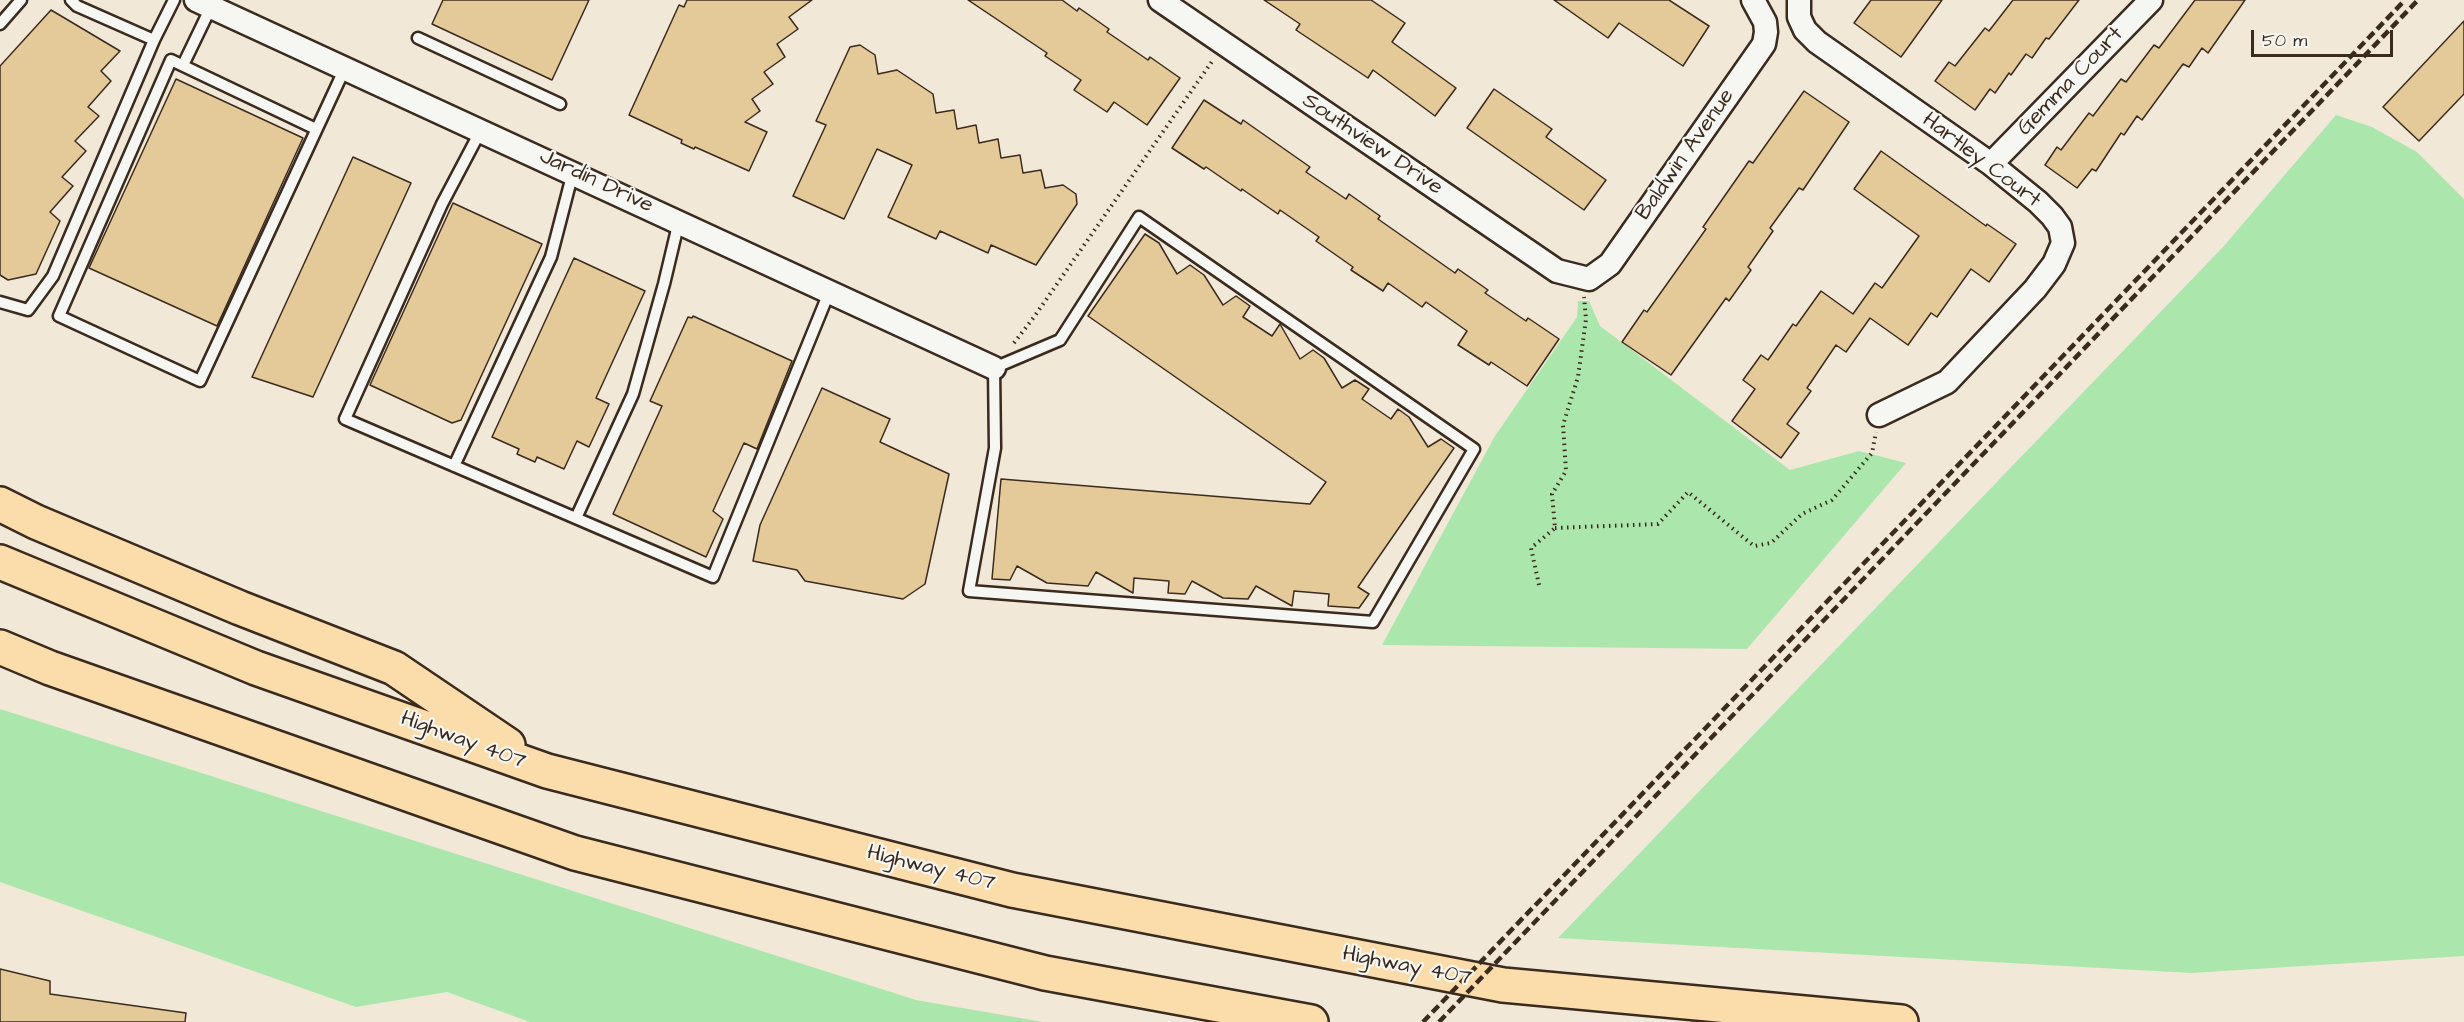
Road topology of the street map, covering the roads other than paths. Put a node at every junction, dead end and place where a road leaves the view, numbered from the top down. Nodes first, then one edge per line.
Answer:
1 (21, 0) edge
2 (71, 0) edge
3 (174, 0) edge
4 (1160, 0) edge
5 (1753, 0) edge
6 (2151, 0) edge
7 (203, 4) edge
8 (1799, 8) edge
9 (0, 24) edge
10 (418, 39) dead end
11 (154, 40) junction
12 (183, 65) junction
13 (345, 68) junction
14 (560, 104) dead end
15 (316, 129) junction
16 (481, 130) junction
17 (1991, 164) junction
18 (573, 172) junction
19 (679, 221) junction
20 (1586, 279) joint
21 (830, 290) junction
22 (0, 302) edge
23 (994, 368) junction
24 (1879, 415) road end
25 (454, 466) junction
26 (0, 504) edge
27 (576, 518) junction
28 (0, 562) edge
29 (0, 648) edge
30 (0, 666) edge
31 (50, 668) junction
32 (547, 771) junction
33 (1311, 1022) edge
34 (1900, 1022) edge

1 - 9 lane
2 - 11 lane
3 - 11 lane
4 - 20 street, Southview Drive
5 - 20 street, Baldwin Avenue
6 - 17 street, Gemma Court
7 - 12 lane
7 - 13 street, Jardin Drive
8 - 17 street, Hartley Court
10 - 14 lane
11 - 22 lane
12 - 15 lane
12 - 15 lane
13 - 15 lane
13 - 16 street, Jardin Drive
16 - 18 street, Jardin Drive
16 - 25 lane
17 - 24 street, Hartley Court
18 - 19 street, Jardin Drive
18 - 25 lane
19 - 21 street, Jardin Drive
19 - 27 lane
21 - 23 street, Jardin Drive
21 - 27 lane
23 - 23 lane
25 - 27 lane
26 - 32 highway
28 - 32 highway, Highway 407
29 - 31 highway
30 - 31 highway
31 - 33 highway
32 - 34 highway, Highway 407

